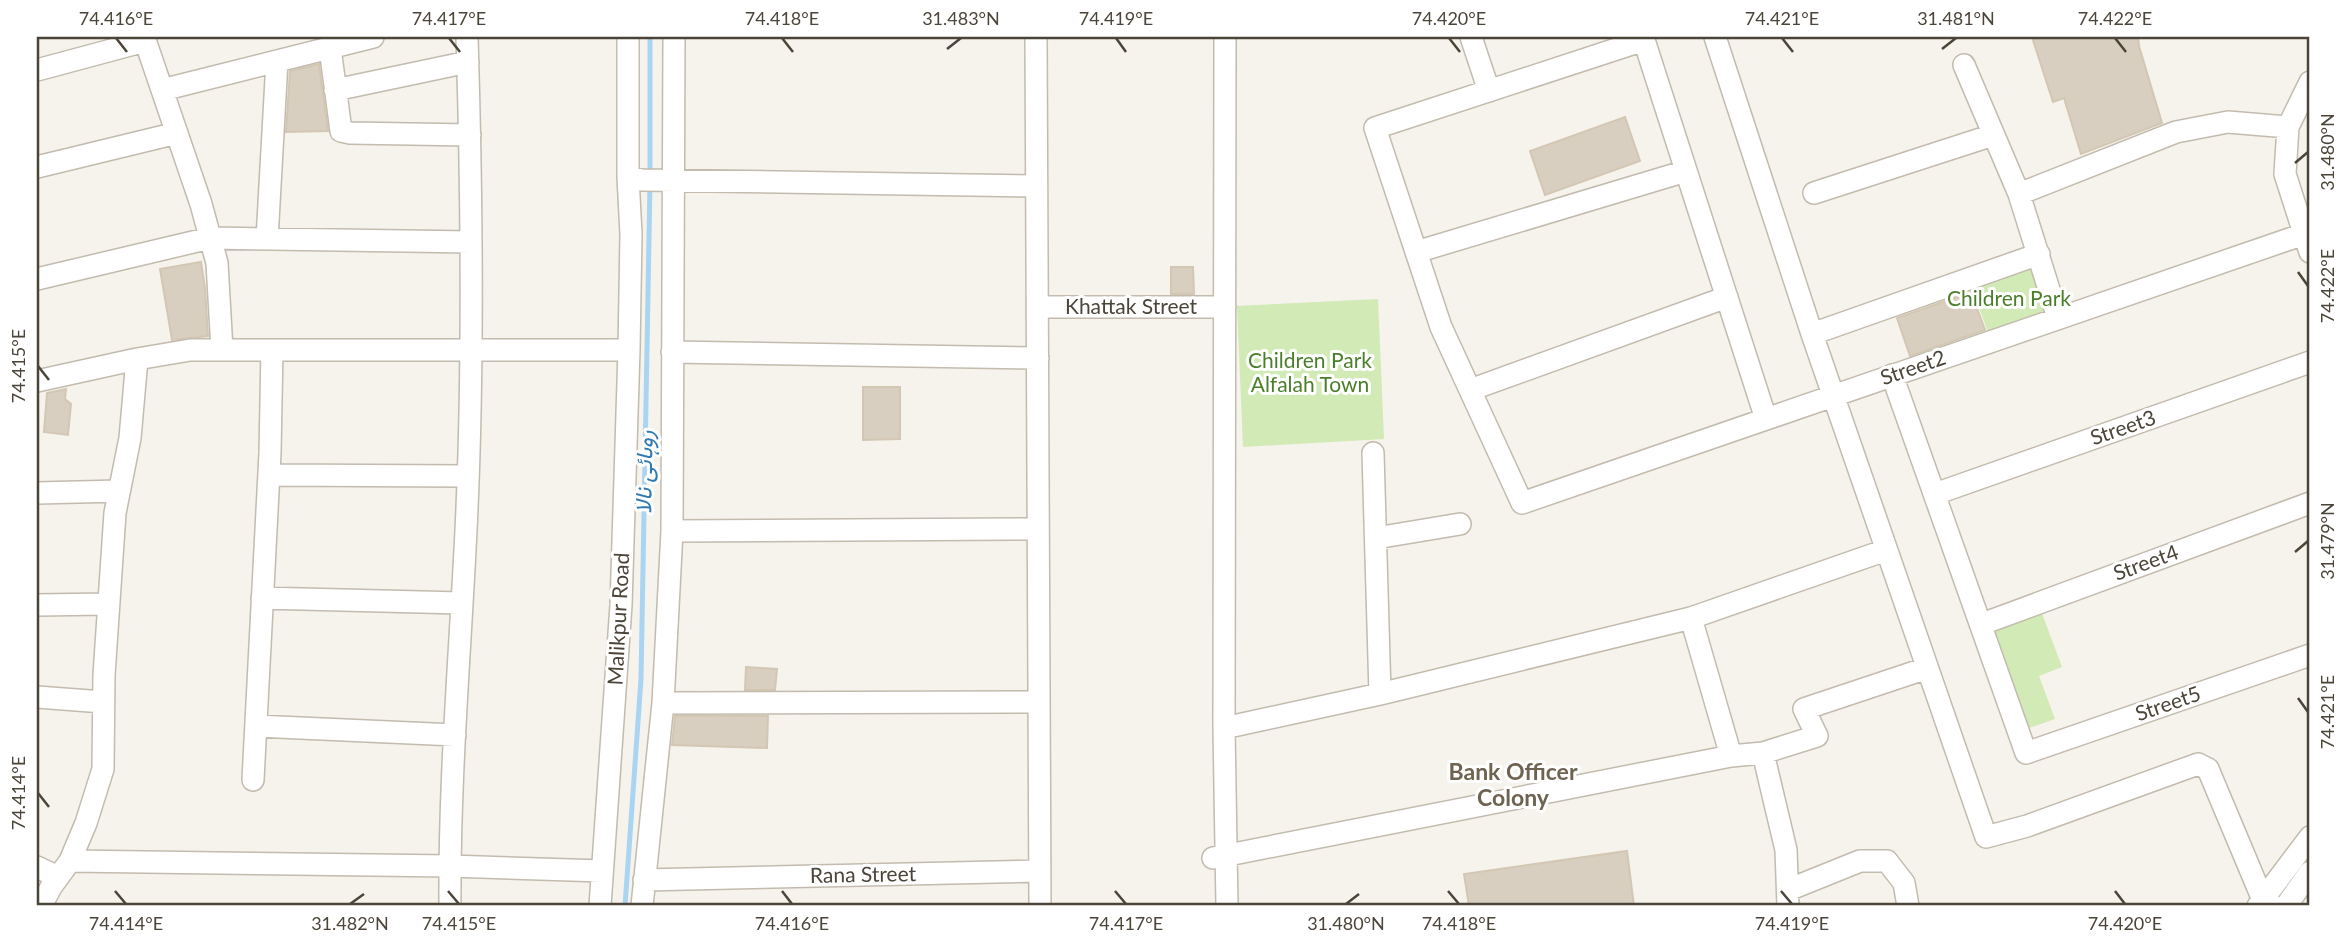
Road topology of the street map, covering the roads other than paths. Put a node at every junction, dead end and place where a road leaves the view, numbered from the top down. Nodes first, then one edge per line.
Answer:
1 (373, 37) edge
2 (467, 37) edge
3 (628, 37) edge
4 (674, 37) edge
5 (1036, 37) edge
6 (1213, 37) edge
7 (1225, 37) edge
8 (1471, 37) edge
9 (1715, 37) edge
10 (145, 39) edge
11 (330, 48) junction
12 (277, 61) junction
13 (468, 62) junction
14 (1964, 65) dead end
15 (37, 70) edge
16 (2310, 82) edge
17 (162, 90) junction
18 (335, 90) junction
19 (1489, 91) junction
20 (2288, 127) junction
21 (177, 133) junction
22 (470, 135) junction
23 (1993, 135) junction
24 (37, 167) edge
25 (1686, 171) junction
26 (650, 179) junction
27 (1036, 186) junction
28 (1814, 193) dead end
29 (2019, 194) junction
30 (210, 238) junction
31 (267, 239) junction
32 (471, 242) junction
33 (2307, 243) edge
34 (1416, 252) junction
35 (2039, 254) junction
36 (37, 279) edge
37 (1727, 297) junction
38 (1038, 307) junction
39 (1219, 307) junction
40 (2059, 318) junction
41 (1812, 334) junction
42 (471, 349) junction
43 (222, 350) junction
44 (272, 350) junction
45 (629, 350) junction
46 (672, 352) junction
47 (1038, 358) junction
48 (137, 359) junction
49 (2310, 362) edge
50 (1892, 375) junction
51 (37, 382) edge
52 (1471, 390) junction
53 (1833, 396) junction
54 (1766, 419) junction
55 (1373, 453) dead end
56 (269, 475) junction
57 (467, 476) junction
58 (119, 491) junction
59 (37, 493) edge
60 (1935, 494) junction
61 (2310, 503) edge
62 (1460, 524) dead end
63 (1037, 528) junction
64 (672, 531) junction
65 (1376, 538) junction
66 (1886, 550) junction
67 (262, 598) junction
68 (461, 603) junction
69 (108, 604) junction
70 (37, 605) edge
71 (1691, 618) junction
72 (1982, 624) junction
73 (2310, 655) edge
74 (1927, 668) junction
75 (1380, 694) junction
76 (37, 697) edge
77 (103, 702) junction
78 (1039, 702) junction
79 (663, 704) junction
80 (256, 726) junction
81 (1224, 728) junction
82 (455, 735) junction
83 (1763, 753) junction
84 (1731, 756) junction
85 (253, 780) dead end
86 (2310, 837) edge
87 (1220, 857) junction
88 (450, 866) junction
89 (37, 867) edge
90 (64, 869) junction
91 (602, 871) junction
92 (1040, 871) junction
93 (2310, 872) edge
94 (644, 880) junction
95 (1788, 898) edge
96 (2265, 904) edge
97 (41, 906) edge
98 (450, 906) edge
99 (600, 906) edge
100 (642, 906) edge
101 (1040, 906) edge
102 (1214, 906) edge
103 (1227, 906) edge
104 (1908, 906) edge
105 (2286, 906) edge

1 - 11 street
2 - 13 street
3 - 26 street, Malikpur Road
4 - 26 street
5 - 27 street
6 - 39 street
7 - 39 street
8 - 19 street
9 - 41 street
10 - 15 street
10 - 17 street
11 - 12 street
11 - 18 street
12 - 17 street
12 - 31 street
13 - 18 street
13 - 22 street
14 - 23 street
16 - 20 street
17 - 21 street
18 - 22 street
19 - 25 street
19 - 34 street
20 - 29 street
20 - 33 street
21 - 24 street
21 - 30 street
22 - 32 street
23 - 28 street
23 - 29 street
25 - 34 street
25 - 37 street
26 - 27 street
26 - 45 street, Malikpur Road
26 - 46 street
27 - 38 street
29 - 35 street
30 - 31 street
30 - 36 street
30 - 43 street
31 - 32 street
32 - 42 street
33 - 40 street, Street2
34 - 52 street
35 - 40 street
35 - 41 street
37 - 52 street
37 - 54 street
38 - 39 street, Khattak Street
38 - 47 street
39 - 81 street
39 - 87 street
40 - 50 street, Street2
41 - 53 street
42 - 44 street
42 - 45 street
42 - 57 street
43 - 44 street
43 - 48 street
44 - 56 street
45 - 91 street, Malikpur Road
46 - 47 street
46 - 64 street
47 - 63 street
48 - 51 street
48 - 58 street
49 - 60 street, Street3
50 - 53 street, Street2
50 - 60 street
52 - 54 street, Street2
53 - 54 street, Street2
53 - 66 street
55 - 65 street
56 - 57 street
56 - 67 street
57 - 68 street
58 - 59 street
58 - 69 street
60 - 72 street
61 - 72 street, Street4
62 - 65 street
63 - 64 street
63 - 78 street
64 - 79 street
65 - 75 street
66 - 71 street
66 - 74 street
67 - 68 street
67 - 80 street
68 - 82 street
69 - 70 street
69 - 77 street
71 - 75 street
71 - 84 street
72 - 73 street, Street5
74 - 83 street
74 - 96 street
75 - 81 street
76 - 77 street
77 - 90 street
78 - 79 street
78 - 92 street
79 - 94 street
80 - 82 street
80 - 85 street
81 - 87 street
82 - 88 street
83 - 84 street
83 - 95 street
84 - 87 street
86 - 96 street
87 - 102 street
87 - 103 street
88 - 90 street
88 - 91 street
88 - 98 street
89 - 90 street
90 - 97 street
91 - 99 street, Malikpur Road
92 - 94 street, Rana Street
92 - 101 street
93 - 105 street
94 - 100 street
95 - 104 street

